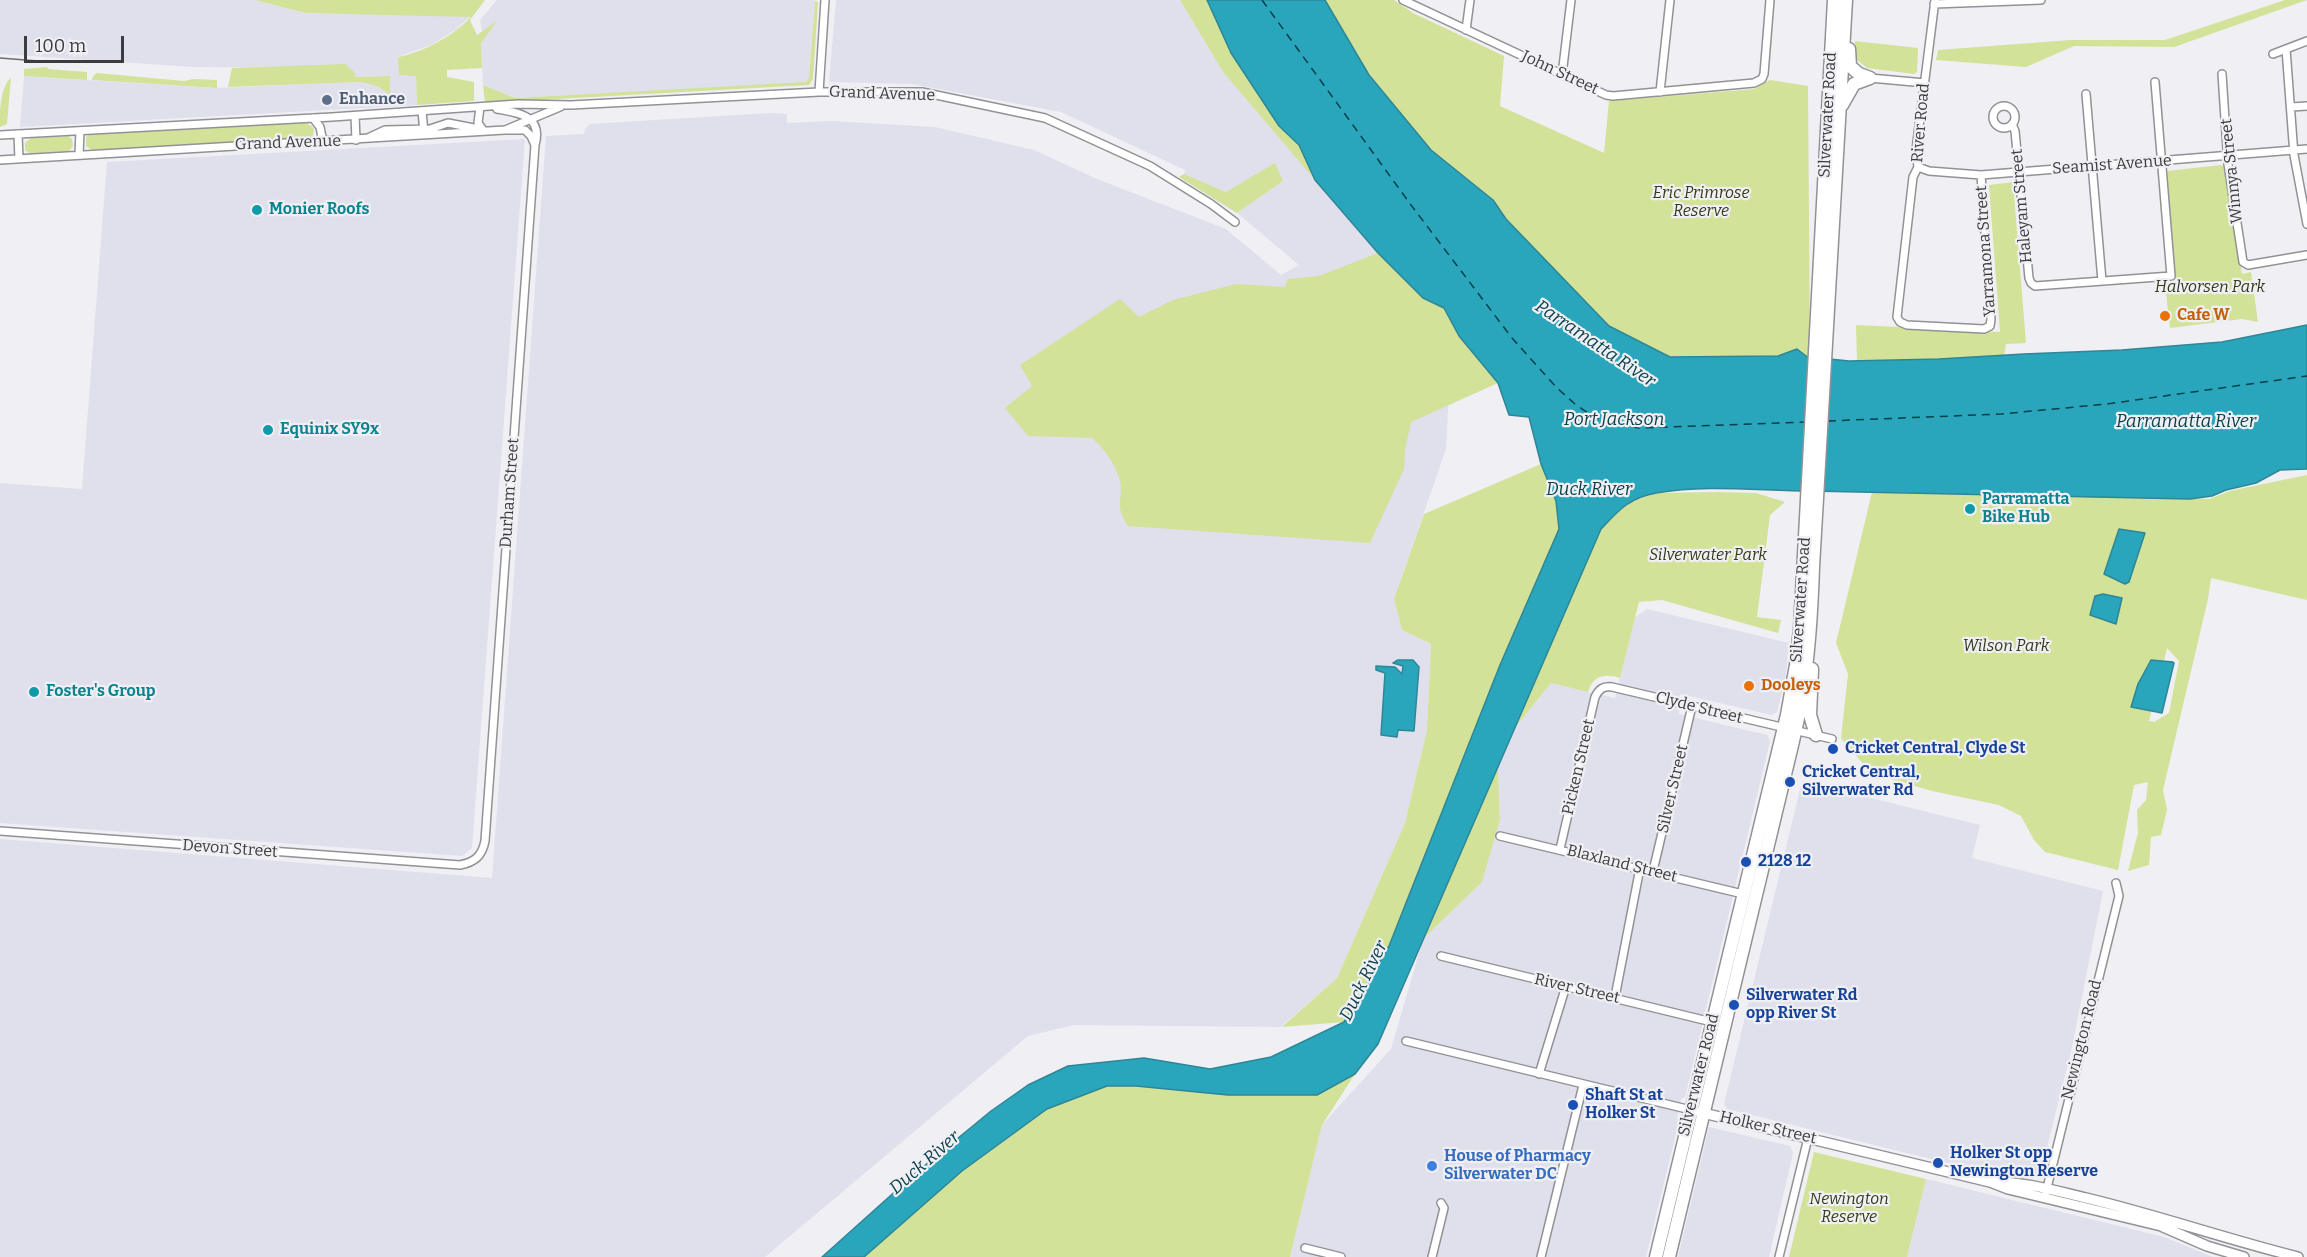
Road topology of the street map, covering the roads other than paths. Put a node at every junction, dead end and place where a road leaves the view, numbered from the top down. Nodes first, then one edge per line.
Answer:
1 (825, 0) edge
2 (1403, 0) edge
3 (1470, 0) edge
4 (1571, 0) edge
5 (1670, 0) edge
6 (1770, 0) edge
7 (1834, 0) edge
8 (1848, 0) edge
9 (2041, 0) edge
10 (1934, 2) edge
11 (1466, 30) junction
12 (2307, 41) edge
13 (2286, 49) junction
14 (2273, 54) dead end
15 (2222, 74) dead end
16 (1562, 75) junction
17 (1870, 78) junction
18 (2155, 82) dead end
19 (1925, 83) junction
20 (819, 92) junction
21 (1660, 92) junction
22 (2086, 94) dead end
23 (571, 105) junction
24 (2307, 106) edge
25 (483, 107) junction
26 (2291, 107) junction
27 (422, 111) junction
28 (548, 111) junction
29 (1839, 112) junction
30 (355, 116) junction
31 (313, 118) junction
32 (530, 120) junction
33 (2012, 124) dead end
34 (505, 130) junction
35 (80, 131) junction
36 (486, 131) junction
37 (424, 132) junction
38 (18, 134) junction
39 (0, 135) edge
40 (537, 135) junction
41 (360, 140) junction
42 (323, 142) junction
43 (535, 145) junction
44 (2307, 149) edge
45 (2294, 150) junction
46 (80, 155) junction
47 (2227, 156) junction
48 (19, 159) junction
49 (0, 160) edge
50 (2161, 161) junction
51 (2092, 166) junction
52 (1918, 167) junction
53 (2020, 172) junction
54 (1980, 175) junction
55 (1235, 222) dead end
56 (2307, 224) edge
57 (2307, 255) edge
58 (2102, 281) junction
59 (1990, 326) joint
60 (1822, 327) junction
61 (1806, 632) junction
62 (1602, 688) joint
63 (1692, 706) junction
64 (1790, 729) junction
65 (1816, 735) junction
66 (1832, 739) dead end
67 (0, 831) edge
68 (1500, 836) dead end
69 (1560, 849) junction
70 (460, 865) joint
71 (1640, 868) junction
72 (1653, 871) junction
73 (2116, 883) dead end
74 (1743, 894) junction
75 (1441, 956) dead end
76 (1566, 986) junction
77 (1615, 998) junction
78 (1712, 1022) junction
79 (1406, 1041) dead end
80 (1539, 1074) junction
81 (1583, 1085) junction
82 (1697, 1111) junction
83 (1808, 1138) junction
84 (2046, 1193) junction
85 (1441, 1203) dead end
86 (1305, 1248) dead end
87 (1341, 1257) edge
88 (1432, 1257) edge
89 (1541, 1257) edge
90 (1656, 1257) edge
91 (1669, 1257) edge
92 (1779, 1257) edge
93 (2244, 1257) edge
94 (2298, 1257) edge

1 - 20 street
2 - 11 street, John Street
3 - 11 street
4 - 16 street
5 - 21 street
6 - 21 street, John Street
7 - 60 highway, Silverwater Road
8 - 17 highway
8 - 29 highway, Silverwater Road
9 - 10 street
10 - 19 street, River Road
11 - 16 street, John Street
12 - 13 street
13 - 14 street
13 - 26 street
15 - 47 street, Winnya Street
16 - 21 street, John Street
17 - 19 street
17 - 29 highway
18 - 50 street
19 - 52 street, River Road
20 - 23 street, Grand Avenue
20 - 55 street, Grand Avenue
22 - 51 street
23 - 25 street, Grand Avenue
23 - 28 street, Grand Avenue
24 - 26 street
25 - 27 street, Grand Avenue
25 - 32 street
25 - 36 street
26 - 45 street
27 - 30 street, Grand Avenue
27 - 37 street
28 - 32 street, Grand Avenue
28 - 40 street, Durham Street
29 - 60 highway, Silverwater Road
30 - 31 street, Grand Avenue
30 - 41 street
31 - 35 street, Grand Avenue
31 - 42 street
32 - 34 street, Grand Avenue
32 - 40 street
33 - 53 street, Haleyam Street
34 - 36 street, Grand Avenue
34 - 43 street
35 - 38 street, Grand Avenue
35 - 46 street
36 - 37 street, Grand Avenue
37 - 41 street, Grand Avenue
38 - 39 street, Grand Avenue
38 - 48 street
40 - 43 street, Durham Street
41 - 42 street, Grand Avenue
42 - 46 street, Grand Avenue
43 - 70 street, Durham Street
44 - 45 street, Seamist Avenue
45 - 47 street, Seamist Avenue
45 - 56 street
46 - 48 street, Grand Avenue
47 - 50 street, Seamist Avenue
47 - 57 street, Winnya Street
48 - 49 street, Grand Avenue
50 - 51 street, Seamist Avenue
50 - 58 street
51 - 53 street, Seamist Avenue
51 - 58 street
52 - 54 street, Seamist Avenue
52 - 59 street, River Road
53 - 54 street, Seamist Avenue
53 - 58 street, Haleyam Street
54 - 59 street, Yarramona Street
60 - 61 highway, Silverwater Road
61 - 64 highway, Silverwater Road
61 - 65 highway
62 - 63 street, Clyde Street
62 - 69 street, Picken Street
63 - 64 street, Clyde Street
63 - 72 street, Silver Street
64 - 65 street, Clyde Street
64 - 74 highway, Silverwater Road
64 - 82 highway, Silverwater Road
65 - 66 street, Clyde Street
67 - 70 street, Devon Street
68 - 69 street, Blaxland Street
69 - 71 street, Blaxland Street
71 - 72 street, Blaxland Street
71 - 77 street
72 - 74 street, Blaxland Street
73 - 84 street, Newington Road
74 - 78 highway, Silverwater Road
75 - 76 street, River Street
76 - 77 street, River Street
76 - 80 street
77 - 78 street, River Street
78 - 82 highway, Silverwater Road
79 - 80 street, Holker Street
80 - 81 street, Holker Street
81 - 82 street, Holker Street
81 - 89 street
82 - 83 main road, Holker Street
82 - 90 highway, Silverwater Road
82 - 91 highway, Silverwater Road
83 - 84 main road, Holker Street
83 - 92 street
84 - 93 main road, Holker Street
84 - 94 main road, Holker Street
85 - 88 street
86 - 87 street

